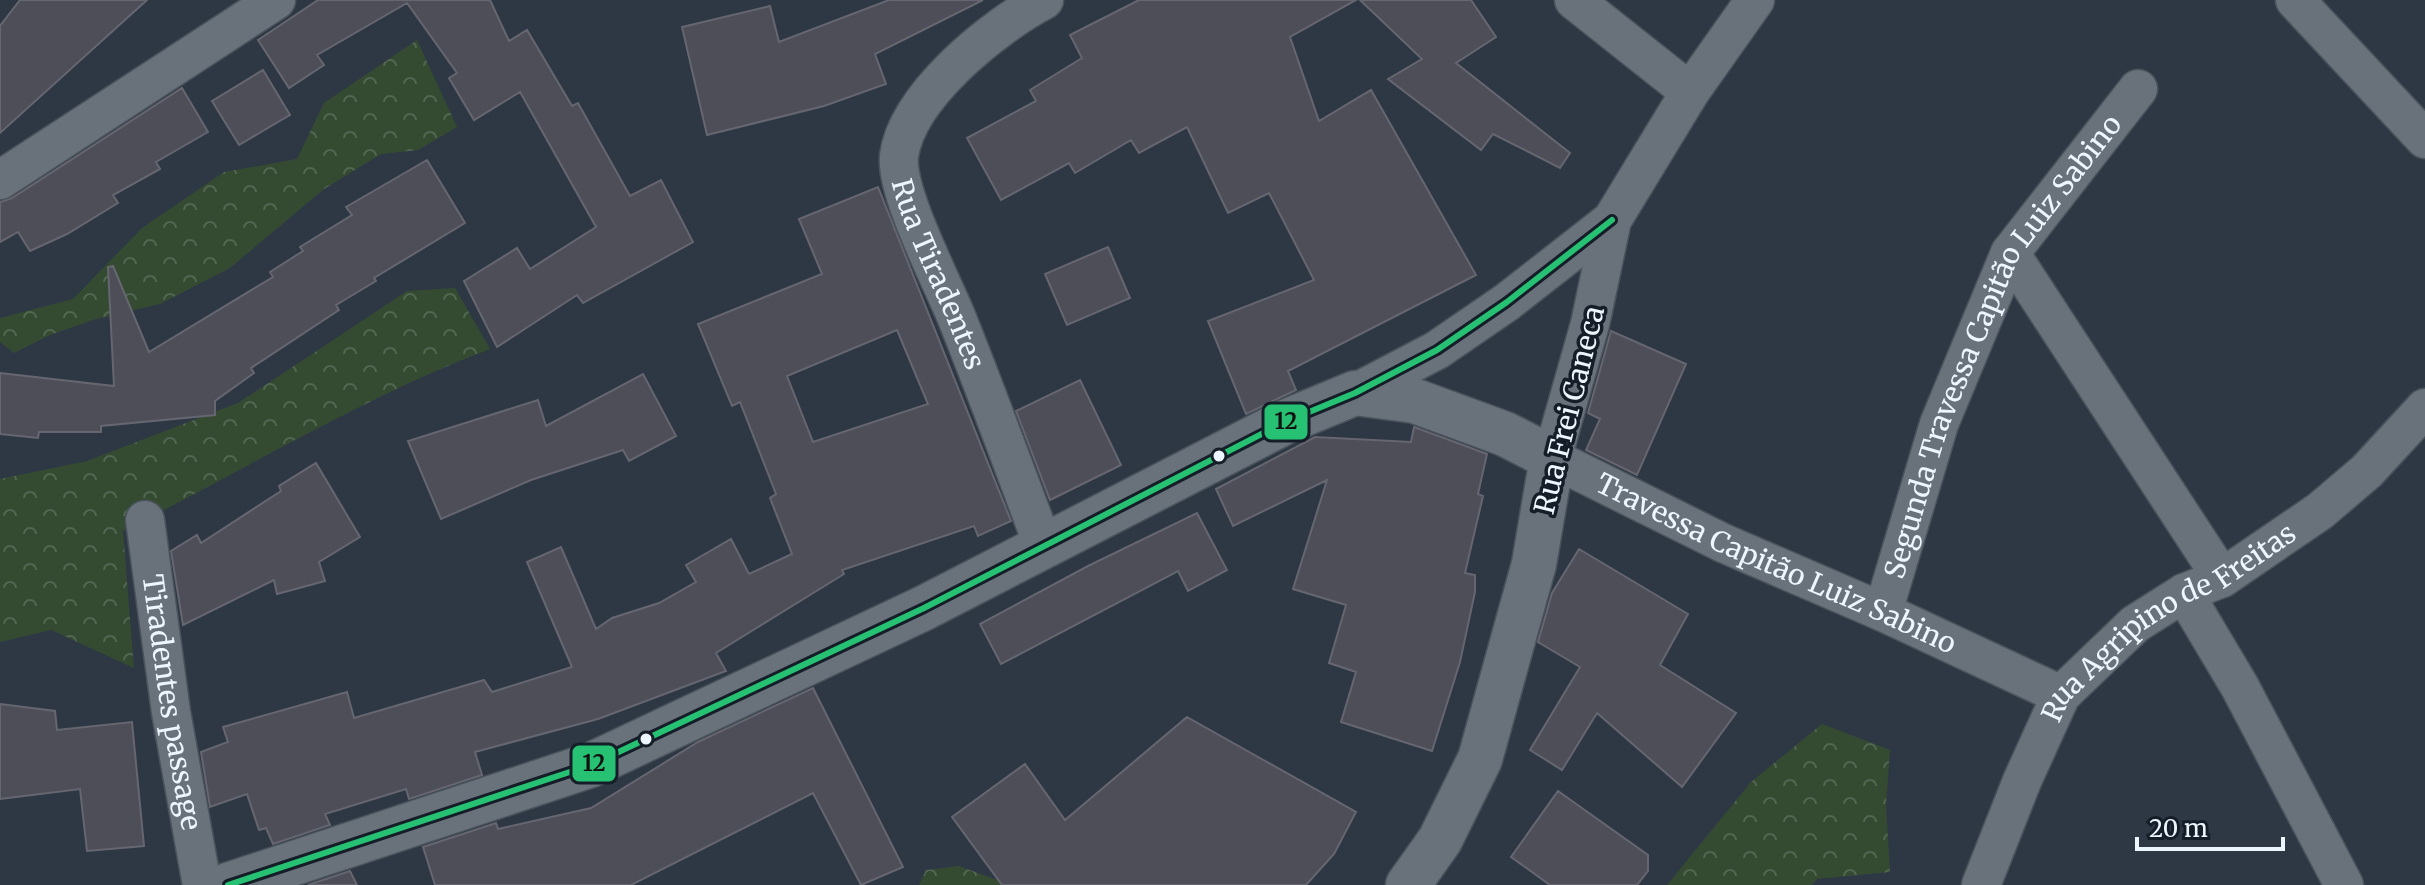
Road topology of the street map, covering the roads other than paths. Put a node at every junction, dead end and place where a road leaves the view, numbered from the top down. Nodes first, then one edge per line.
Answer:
1 (276, 0) edge
2 (1044, 0) edge
3 (1574, 0) edge
4 (1755, 0) edge
5 (2298, 1) edge
6 (2138, 89) dead end
7 (1690, 92) junction
8 (2425, 139) edge
9 (0, 180) edge
10 (1612, 220) junction
11 (2010, 253) junction
12 (1355, 393) junction
13 (2425, 408) edge
14 (1552, 458) junction
15 (145, 520) dead end
16 (1044, 548) junction
17 (2222, 578) junction
18 (2184, 593) junction
19 (1883, 612) junction
20 (2061, 695) junction
21 (202, 885) edge
22 (228, 885) edge
23 (1408, 885) edge
24 (1981, 885) edge
25 (2344, 885) edge

1 - 9 street
2 - 16 street, Rua Tiradentes
3 - 7 street
4 - 7 street, Rua Frei Caneca
5 - 8 street
6 - 11 street, Segunda Travessa Capitão Luiz Sabino
7 - 10 street, Rua Frei Caneca
10 - 12 street
10 - 14 street, Rua Frei Caneca
11 - 17 street
11 - 19 street, Segunda Travessa Capitão Luiz Sabino
12 - 14 street, Travessa Capitão Luiz Sabino
12 - 16 street
13 - 17 street, Rua Agripino de Freitas
14 - 19 street, Travessa Capitão Luiz Sabino
14 - 23 street, Rua Frei Caneca
15 - 21 street, Tiradentes passage
16 - 22 street
17 - 18 street, Rua Agripino de Freitas
18 - 20 street, Rua Agripino de Freitas
18 - 25 street
19 - 20 street, Travessa Capitão Luiz Sabino
20 - 24 street, Rua Agripino de Freitas

